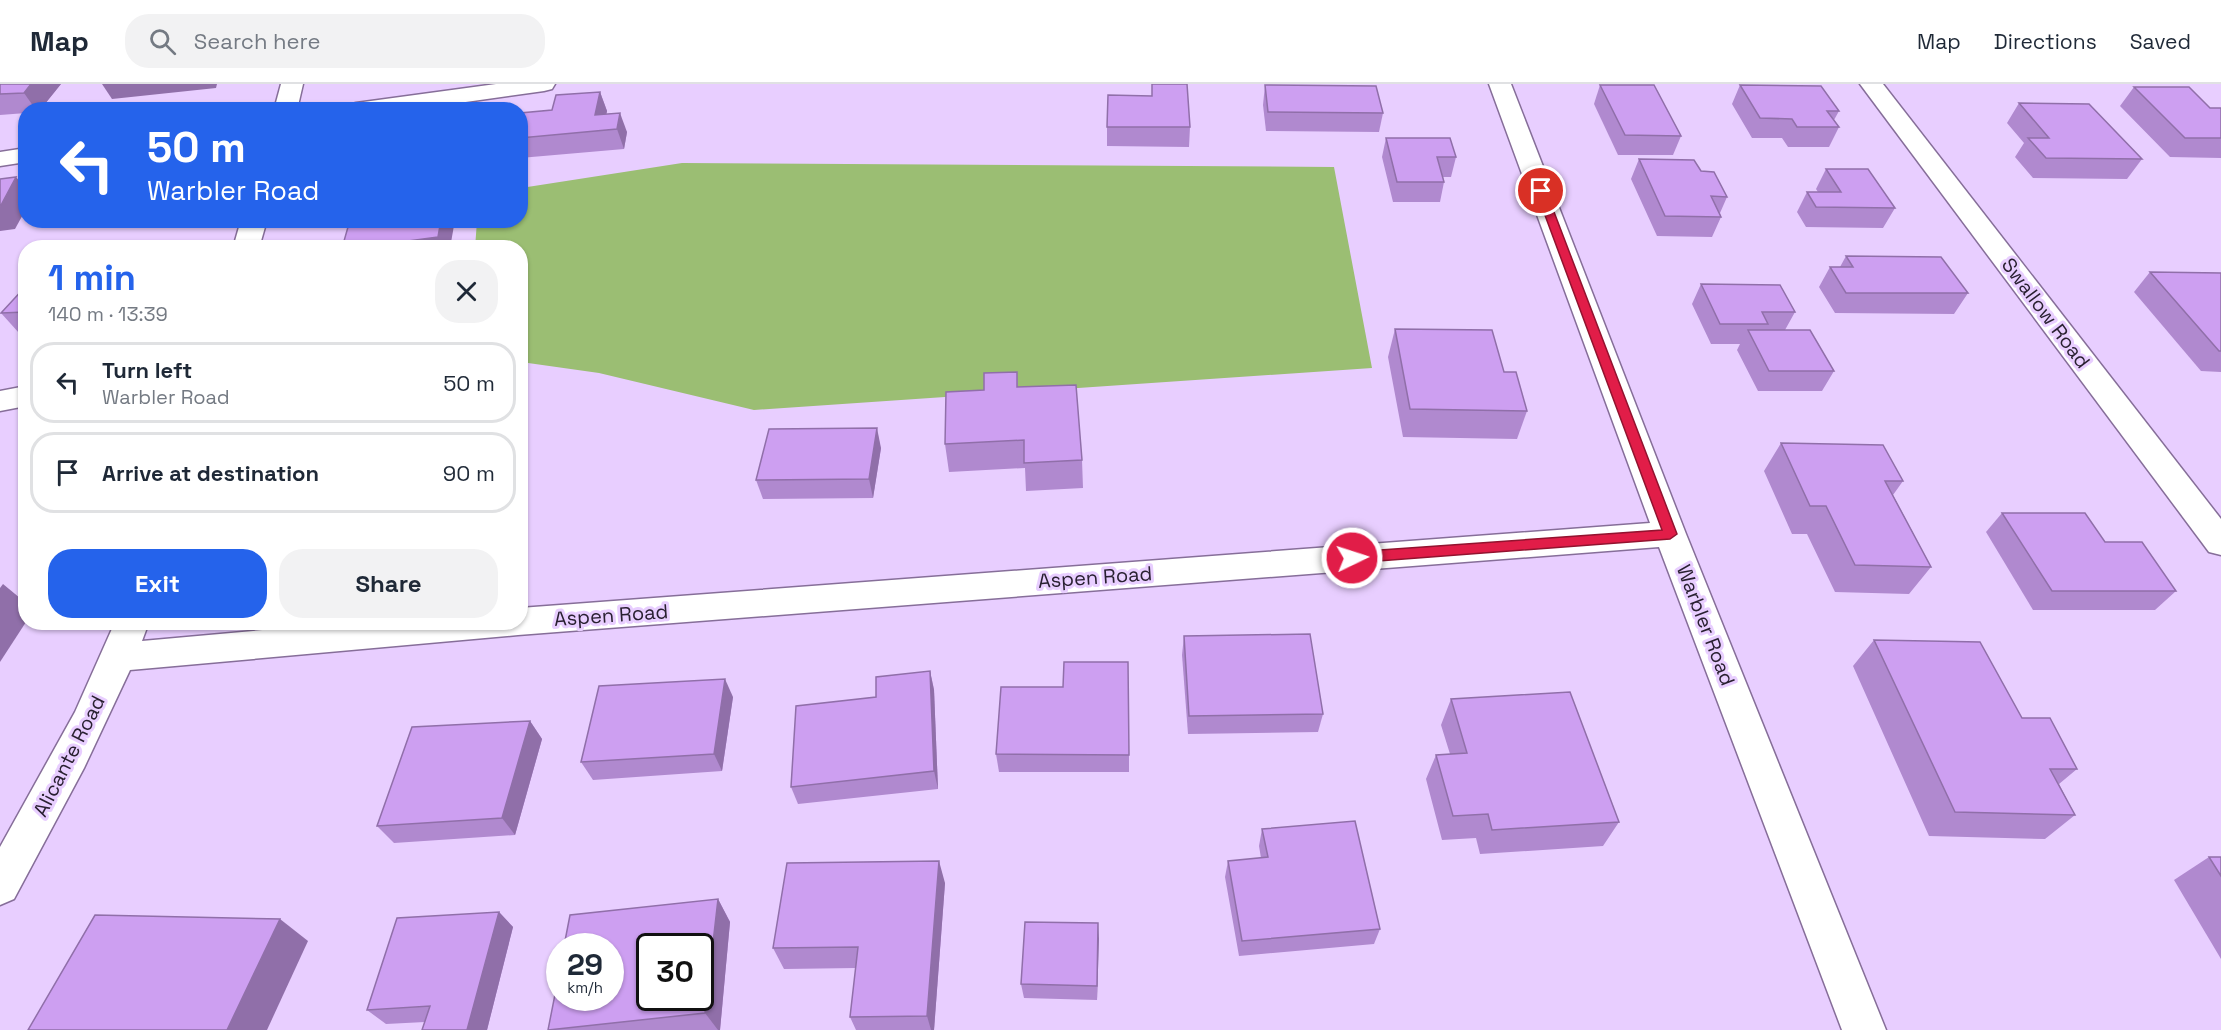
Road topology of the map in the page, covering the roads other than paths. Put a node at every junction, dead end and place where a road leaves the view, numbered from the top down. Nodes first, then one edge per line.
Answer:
1 (292, 84) edge
2 (544, 84) edge
3 (1500, 84) edge
4 (1871, 84) edge
5 (287, 102) edge
6 (415, 102) edge
7 (18, 156) edge
8 (0, 159) edge
9 (18, 397) edge
10 (0, 400) edge
11 (1670, 534) junction
12 (2221, 543) edge
13 (528, 621) edge
14 (129, 630) edge
15 (428, 630) edge
16 (119, 657) junction
17 (0, 886) edge
18 (1864, 1030) edge

1 - 5 street
2 - 6 street
3 - 11 street, Warbler Road
4 - 12 street, Swallow Road
7 - 8 street
9 - 10 street
11 - 13 street, Aspen Road
11 - 18 street, Warbler Road
14 - 16 street, Alicante Road
15 - 16 street, Aspen Road
16 - 17 street, Alicante Road

